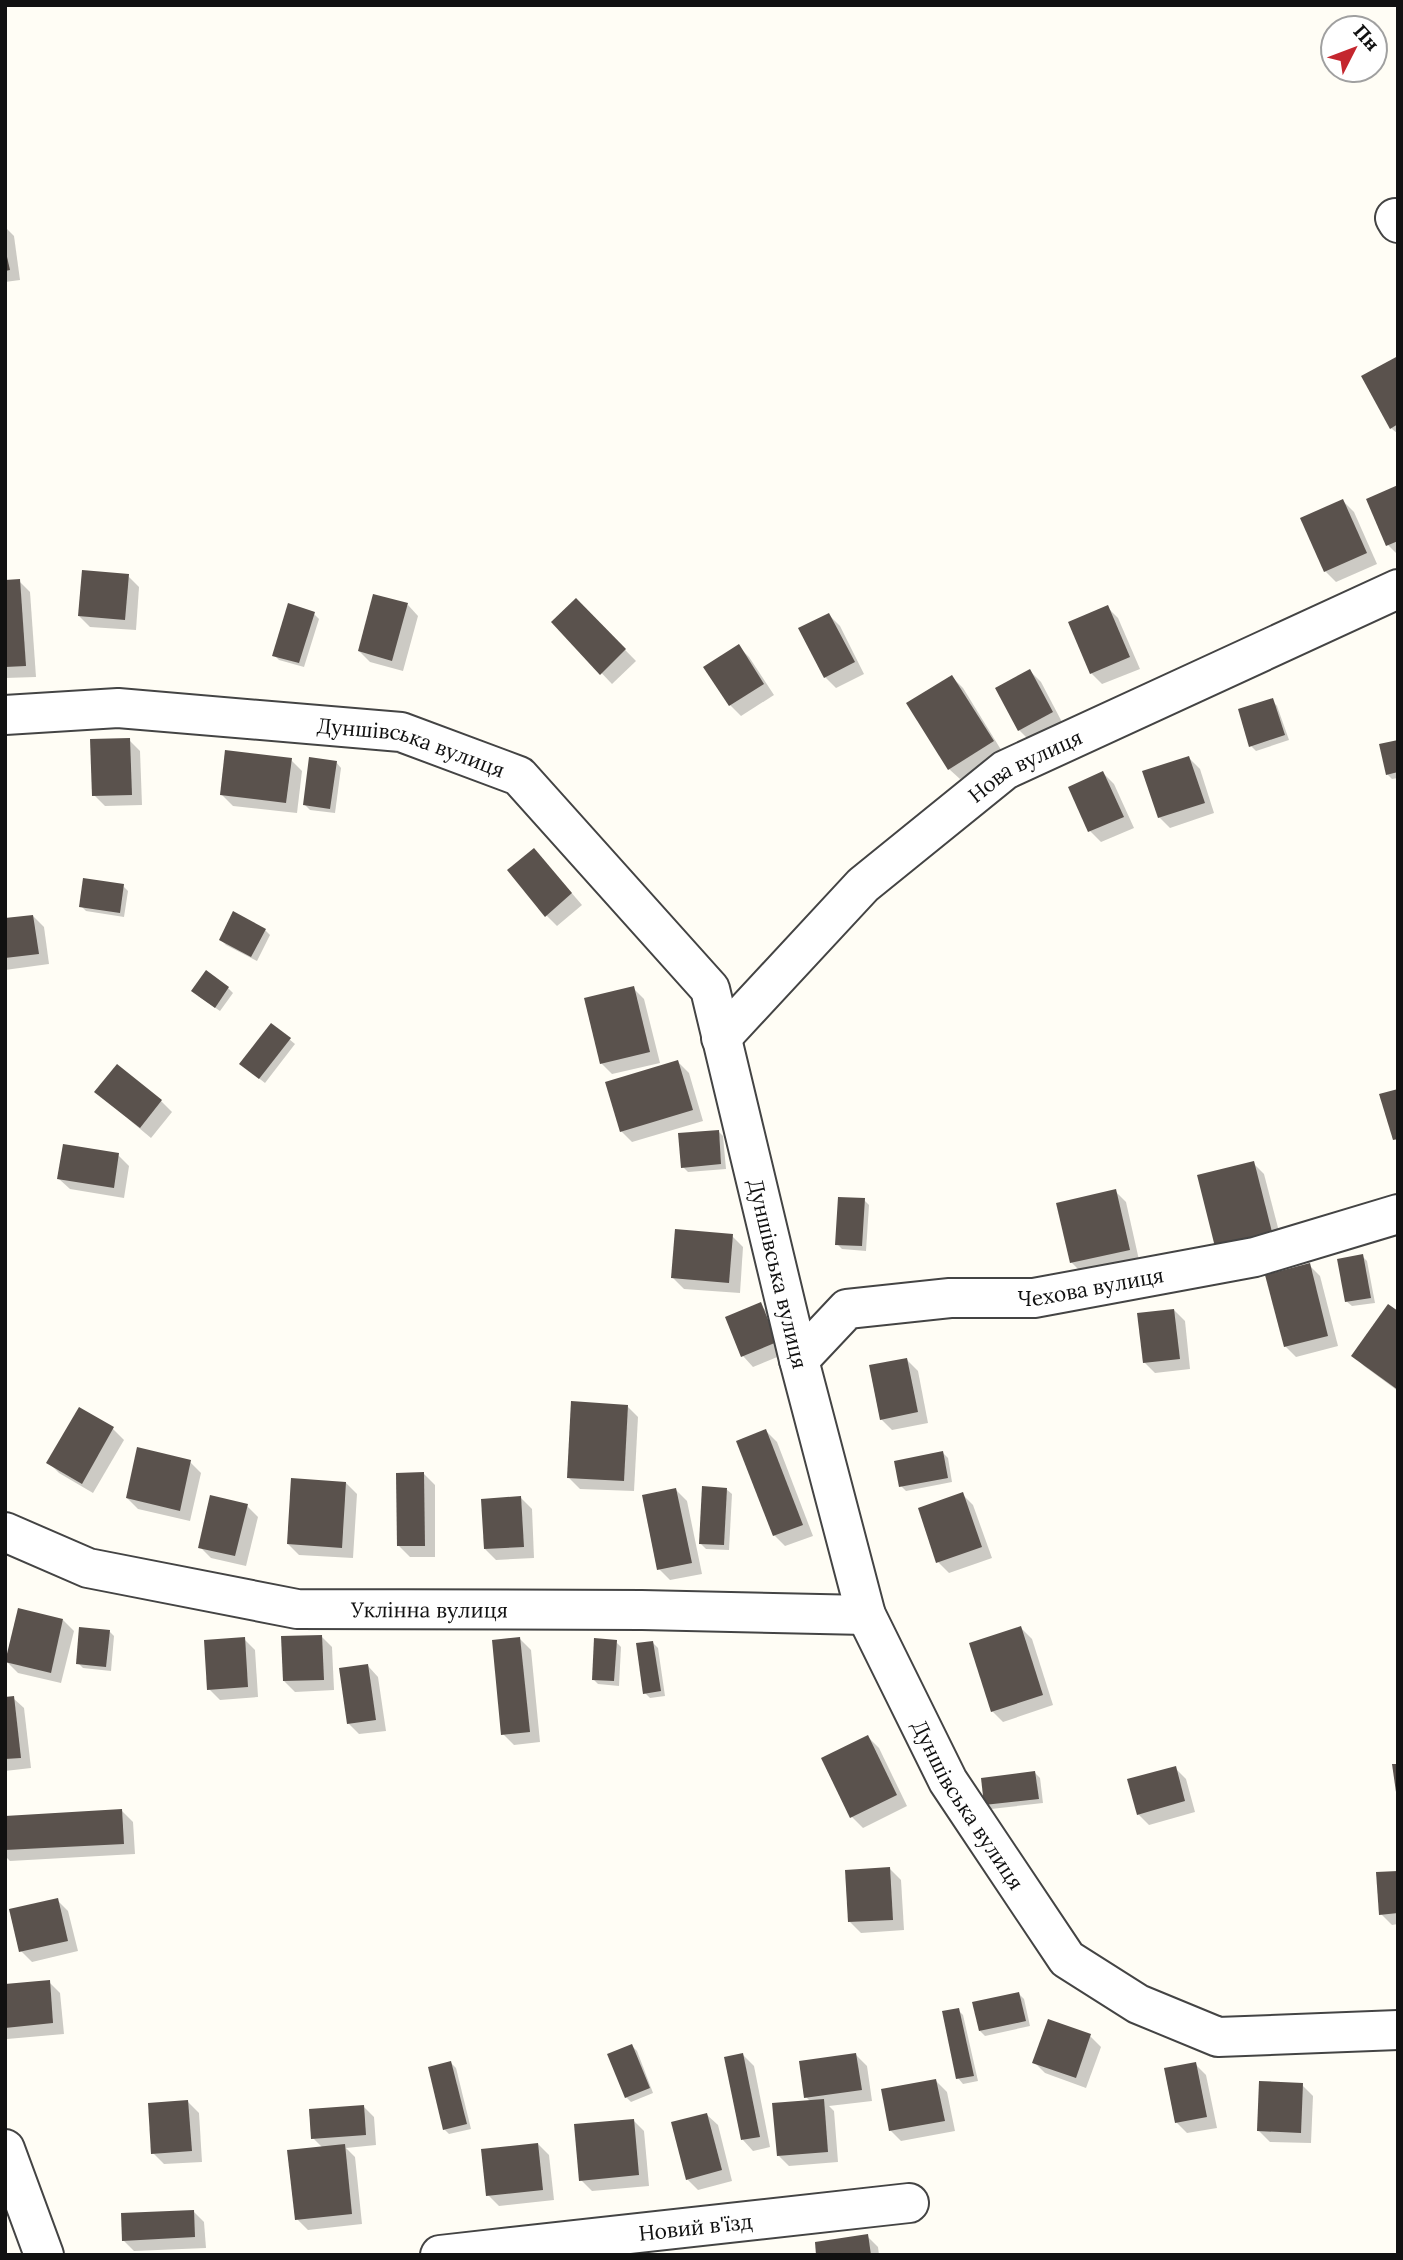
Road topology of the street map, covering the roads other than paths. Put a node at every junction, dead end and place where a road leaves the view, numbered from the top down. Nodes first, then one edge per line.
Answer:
1 (1398, 589) edge
2 (5, 715) edge
3 (721, 1038) junction
4 (1398, 1214) edge
5 (799, 1360) junction
6 (5, 1532) edge
7 (866, 1615) junction
8 (1398, 2030) edge
9 (5, 2149) edge
10 (909, 2203) dead end
11 (44, 2255) edge
12 (440, 2255) edge

1 - 3 street, Нова вулиця
2 - 3 street, Дуншівська вулиця
3 - 5 street, Дуншівська вулиця
4 - 5 street, Чехова вулиця
5 - 7 street, Дуншівська вулиця
6 - 7 street, Уклінна вулиця
7 - 8 street, Дуншівська вулиця
9 - 11 street
10 - 12 street, Новий в'їзд

